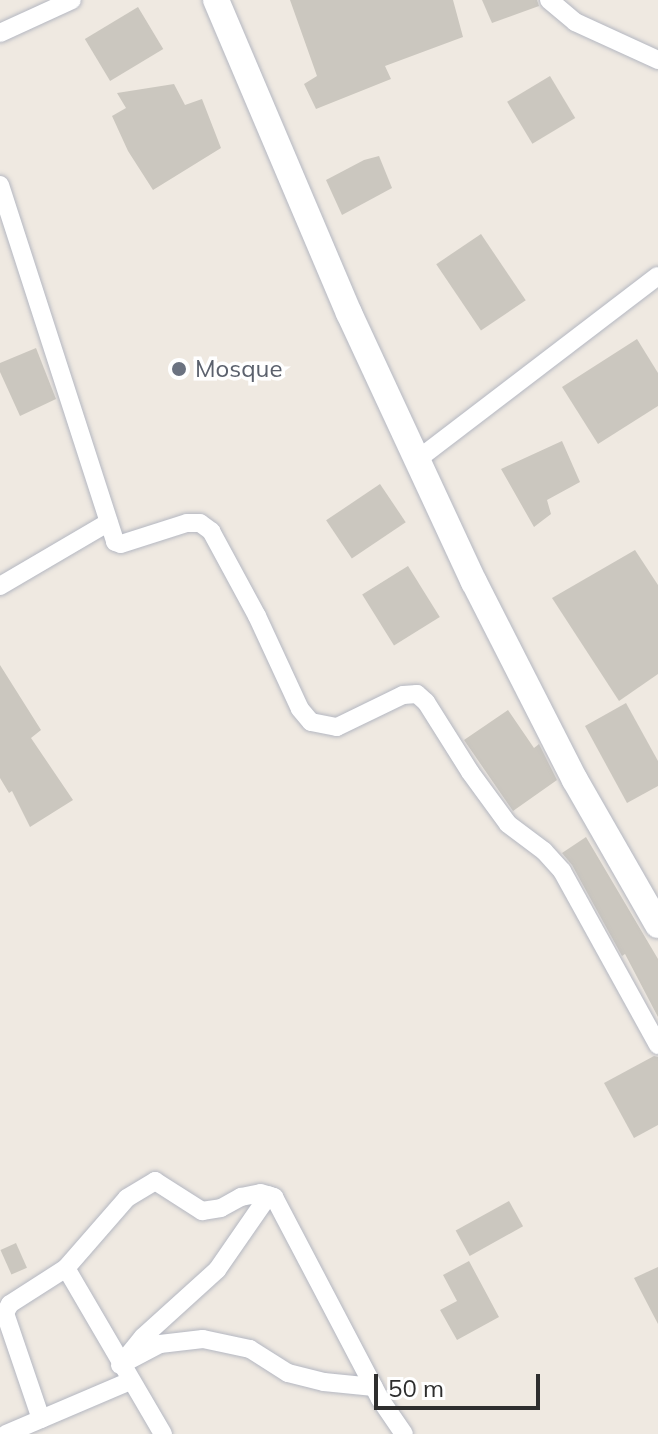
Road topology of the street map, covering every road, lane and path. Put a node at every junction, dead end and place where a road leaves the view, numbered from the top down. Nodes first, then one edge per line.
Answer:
1 (72, 0) edge
2 (216, 0) edge
3 (549, 0) edge
4 (0, 33) edge
5 (658, 60) edge
6 (0, 185) edge
7 (658, 276) edge
8 (417, 460) junction
9 (109, 522) junction
10 (0, 586) edge
11 (658, 925) edge
12 (658, 1045) edge
13 (269, 1195) junction
14 (66, 1268) junction
15 (125, 1373) junction
16 (374, 1387) junction
17 (41, 1419) junction
18 (6, 1434) edge
19 (163, 1434) edge
20 (404, 1434) edge

1 - 4 street
2 - 8 street
3 - 5 street
6 - 9 street
7 - 8 street
8 - 11 street
9 - 10 street
9 - 12 street
13 - 14 street
13 - 15 street
13 - 16 street
14 - 15 street
14 - 17 street
15 - 16 street
15 - 17 street
15 - 19 street
16 - 20 street
17 - 18 street

